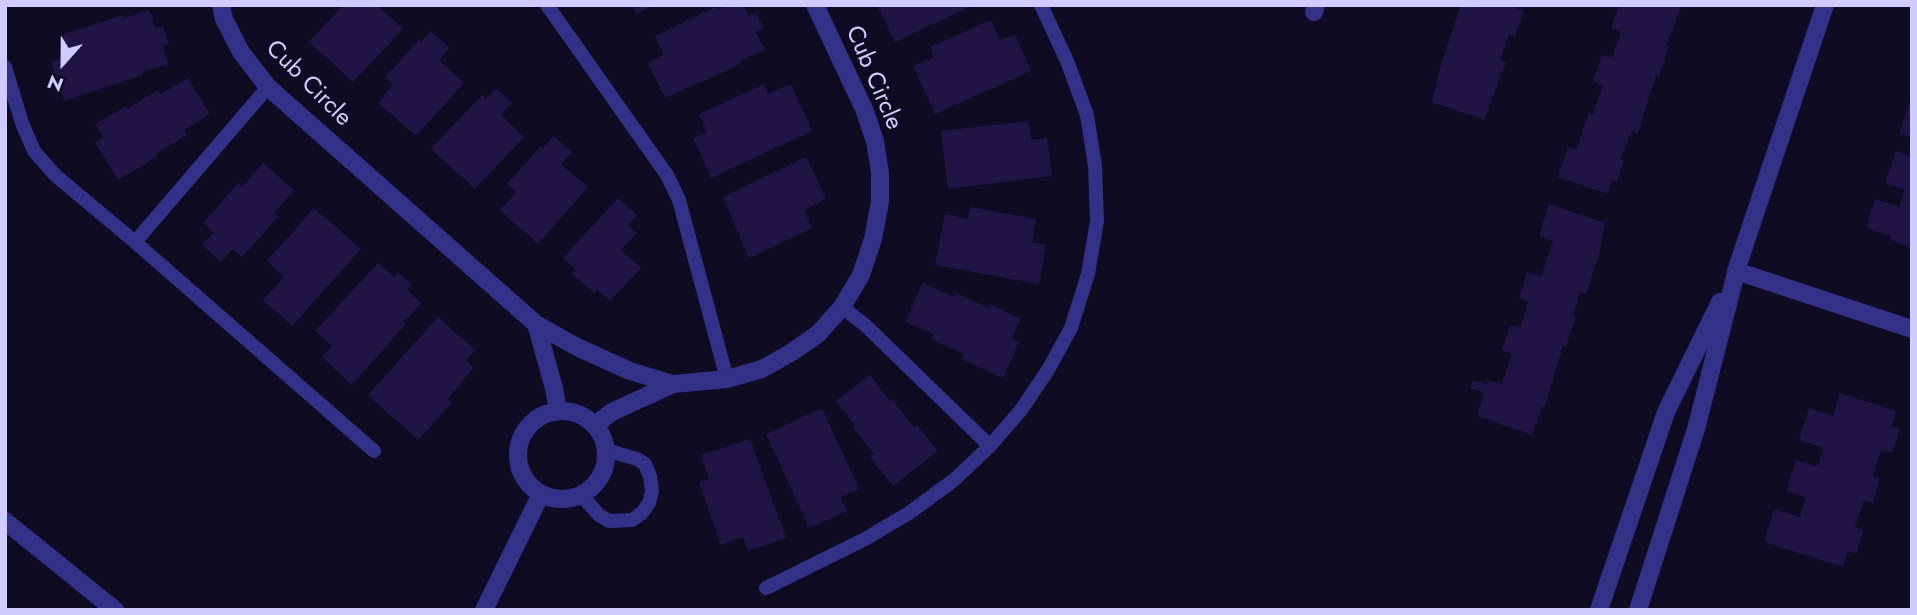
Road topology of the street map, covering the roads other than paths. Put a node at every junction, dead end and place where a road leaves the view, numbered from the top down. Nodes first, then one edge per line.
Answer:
1 (221, 5) edge
2 (547, 5) edge
3 (815, 5) edge
4 (1041, 5) edge
5 (1825, 5) edge
6 (5, 67) edge
7 (268, 86) junction
8 (135, 242) junction
9 (1736, 271) junction
10 (842, 307) junction
11 (536, 324) junction
12 (1912, 329) edge
13 (727, 379) junction
14 (673, 384) junction
15 (558, 411) junction
16 (595, 425) junction
17 (990, 446) junction
18 (606, 450) junction
19 (374, 451) dead end
20 (541, 494) junction
21 (581, 495) junction
22 (5, 521) edge
23 (766, 587) dead end
24 (115, 610) edge
25 (484, 610) edge
26 (1599, 610) edge
27 (1638, 610) edge

1 - 7 street, Cub Circle
2 - 13 lane
3 - 10 street, Cub Circle
4 - 17 lane
5 - 9 street
6 - 8 lane
7 - 8 lane
7 - 11 street, Cub Circle
8 - 19 lane
9 - 12 street
9 - 26 street
9 - 27 street
10 - 13 street, Cub Circle
10 - 17 lane
11 - 14 street, Cub Circle
11 - 15 street
13 - 14 street, Cub Circle
14 - 16 street, Cub Circle
15 - 16 street
15 - 20 street
16 - 18 street
17 - 23 lane
18 - 21 street
18 - 21 lane
20 - 21 street
20 - 25 street
22 - 24 street

